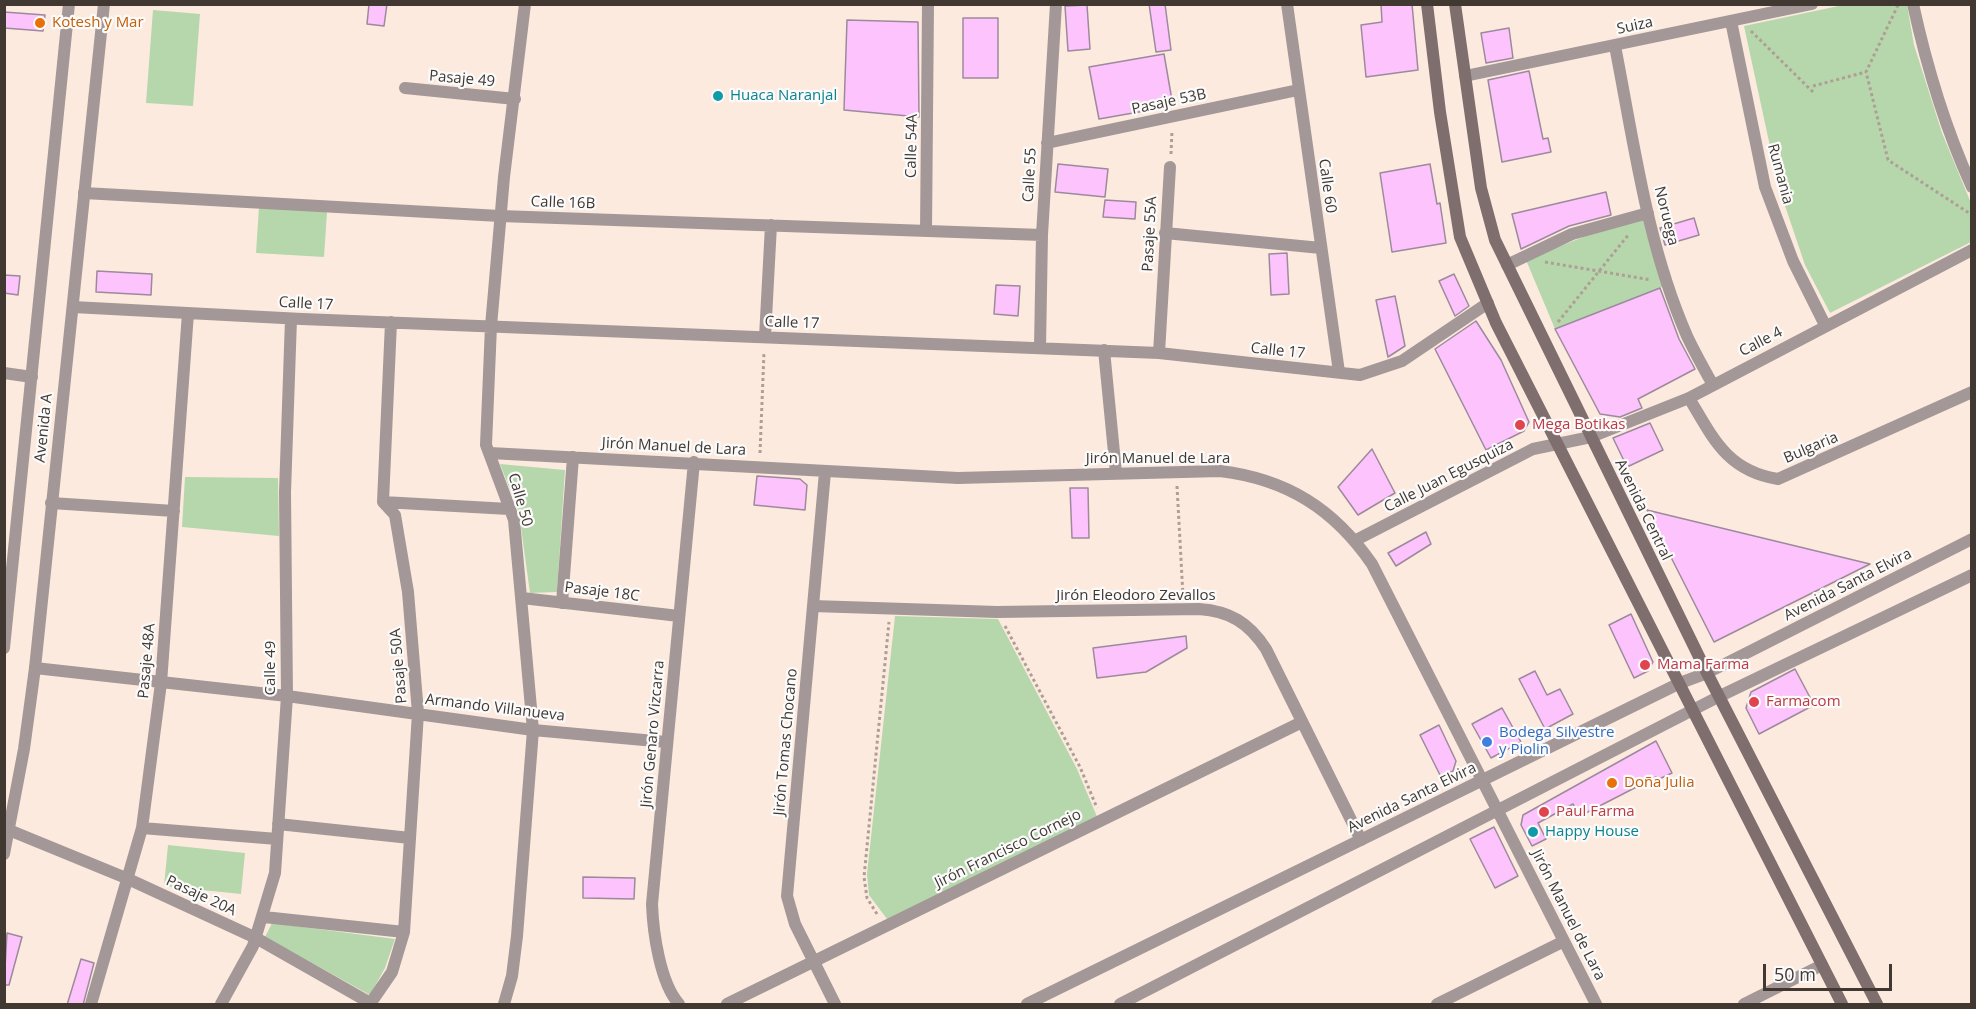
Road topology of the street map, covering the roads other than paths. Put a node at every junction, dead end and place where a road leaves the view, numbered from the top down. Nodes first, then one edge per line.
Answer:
1 (69, 4) edge
2 (104, 4) edge
3 (525, 4) edge
4 (928, 4) edge
5 (1056, 4) edge
6 (1287, 4) edge
7 (1427, 4) edge
8 (1455, 4) edge
9 (1812, 4) edge
10 (1913, 4) edge
11 (1731, 21) junction
12 (1615, 46) junction
13 (1465, 76) junction
14 (405, 88) dead end
15 (1298, 90) junction
16 (515, 99) junction
17 (1047, 143) junction
18 (1170, 167) road end
19 (1971, 187) edge
20 (84, 193) junction
21 (1648, 213) junction
22 (500, 216) junction
23 (771, 225) junction
24 (926, 231) junction
25 (1165, 233) junction
26 (1042, 235) junction
27 (1321, 248) junction
28 (1971, 250) edge
29 (1507, 265) junction
30 (1488, 303) junction
31 (73, 307) junction
32 (188, 313) junction
33 (291, 319) junction
34 (391, 322) junction
35 (1825, 325) junction
36 (490, 326) junction
37 (765, 337) junction
38 (1040, 347) junction
39 (1104, 350) junction
40 (1159, 353) junction
41 (1339, 372) junction
42 (4, 373) edge
43 (32, 377) junction
44 (1713, 385) junction
45 (1971, 392) edge
46 (1689, 398) junction
47 (1591, 437) junction
48 (1558, 444) junction
49 (490, 453) junction
50 (573, 457) junction
51 (694, 462) junction
52 (825, 472) junction
53 (1116, 473) junction
54 (51, 502) junction
55 (383, 502) junction
56 (509, 509) junction
57 (174, 511) junction
58 (1971, 539) edge
59 (1356, 540) junction
60 (1971, 575) edge
61 (522, 598) junction
62 (561, 603) junction
63 (813, 606) junction
64 (679, 616) junction
65 (4, 648) edge
66 (35, 668) junction
67 (1707, 673) junction
68 (1680, 682) junction
69 (161, 683) junction
70 (287, 696) junction
71 (1720, 696) junction
72 (1694, 710) junction
73 (418, 713) junction
74 (1302, 722) junction
75 (533, 730) junction
76 (666, 742) junction
77 (1482, 780) junction
78 (1498, 810) junction
79 (278, 824) junction
80 (142, 828) junction
81 (7, 829) edge
82 (277, 838) junction
83 (410, 838) junction
84 (1360, 840) junction
85 (4, 854) edge
86 (126, 878) junction
87 (264, 917) junction
88 (404, 932) junction
89 (256, 938) junction
90 (1564, 941) junction
91 (813, 961) junction
92 (1822, 965) junction
93 (673, 1002) edge
94 (371, 1004) edge
95 (91, 1005) edge
96 (221, 1005) edge
97 (504, 1005) edge
98 (727, 1005) edge
99 (835, 1005) edge
100 (1027, 1005) edge
101 (1120, 1005) edge
102 (1437, 1005) edge
103 (1596, 1005) edge
104 (1744, 1005) edge
105 (1842, 1005) edge
106 (1877, 1005) edge

1 - 43 street, Avenida A
2 - 20 street, Avenida A
3 - 16 street, Calle 50
4 - 24 street, Calle 54A
5 - 17 street, Calle 55
6 - 15 street, Calle 60
7 - 30 main road
8 - 13 main road, Avenida Central
9 - 11 street, Suiza
10 - 19 street
11 - 12 street, Suiza
11 - 35 street, Rumania
12 - 13 street, Suiza
12 - 21 street, Noruega
13 - 29 main road, Avenida Central
14 - 16 street, Pasaje 49
15 - 17 street, Pasaje 53B
15 - 27 street, Calle 60
16 - 22 street, Calle 50
17 - 26 street, Calle 55
18 - 25 street, Pasaje 55A
20 - 22 street, Calle 16B
20 - 31 street, Avenida A
21 - 29 street
21 - 44 street, Noruega
22 - 23 street, Calle 16B
22 - 36 street, Calle 50
23 - 24 street, Calle 16B
23 - 37 street
24 - 26 street, Calle 16B
25 - 27 street
25 - 40 street, Pasaje 55A
26 - 38 street, Calle 55
27 - 41 street, Calle 60
28 - 35 street, Calle 4
29 - 47 main road, Avenida Central
30 - 41 street, Calle 17
30 - 48 main road
31 - 32 street, Calle 17
31 - 54 street, Avenida A
32 - 33 street, Calle 17
32 - 57 street, Pasaje 48A
33 - 34 street, Calle 17
33 - 70 street, Calle 49
34 - 36 street, Calle 17
34 - 55 street
35 - 44 street, Calle 4
36 - 37 street, Calle 17
36 - 49 street, Calle 50
37 - 38 street, Calle 17
38 - 39 street, Calle 17
39 - 40 street, Calle 17
39 - 53 street
40 - 41 street, Calle 17
42 - 43 street
43 - 65 street, Avenida A
44 - 46 street, Calle 4
45 - 46 street, Bulgaria
46 - 47 street, Calle 4
47 - 48 street, Calle 4
47 - 67 main road, Avenida Central
48 - 59 street, Calle Juan Egusquiza
48 - 68 main road
49 - 50 street, Jirón Manuel de Lara
49 - 56 street, Calle 50
50 - 51 street, Jirón Manuel de Lara
50 - 62 street
51 - 52 street, Jirón Manuel de Lara
51 - 64 street, Jirón Genaro Vizcarra
52 - 53 street, Jirón Manuel de Lara
52 - 63 street, Jirón Tomas Chocano
53 - 59 street, Jirón Manuel de Lara
54 - 57 street
54 - 66 street, Avenida A
55 - 56 street
55 - 73 street, Pasaje 50A
56 - 61 street, Calle 50
57 - 69 street, Pasaje 48A
58 - 67 street, Avenida Santa Elvira
59 - 77 street, Jirón Manuel de Lara
60 - 71 street
61 - 62 street, Pasaje 18C
61 - 75 street, Calle 50
62 - 64 street, Pasaje 18C
63 - 74 street, Jirón Eleodoro Zevallos
63 - 91 street, Jirón Tomas Chocano
64 - 76 street, Jirón Genaro Vizcarra
66 - 69 street, Armando Villanueva
66 - 81 street, Avenida A
67 - 68 street, Avenida Santa Elvira
67 - 71 main road, Avenida Central
68 - 72 main road
68 - 77 street, Avenida Santa Elvira
69 - 70 street, Armando Villanueva
69 - 80 street, Pasaje 48A
70 - 73 street, Armando Villanueva
70 - 79 street, Calle 49
71 - 72 street
71 - 106 main road, Avenida Central
72 - 78 street
72 - 92 main road
73 - 75 street, Armando Villanueva
73 - 83 street, Pasaje 50A
74 - 84 street, Jirón Eleodoro Zevallos
74 - 91 street, Jirón Francisco Cornejo
75 - 76 street, Armando Villanueva
75 - 97 street, Calle 50
76 - 93 street, Jirón Genaro Vizcarra
77 - 78 street, Jirón Manuel de Lara
77 - 84 street, Avenida Santa Elvira
78 - 90 street, Jirón Manuel de Lara
78 - 101 street
79 - 82 street, Calle 49
79 - 83 street
80 - 82 street
80 - 86 street, Pasaje 48A
81 - 85 street, Avenida A
81 - 86 street, Pasaje 20A
82 - 87 street, Calle 49
83 - 88 street, Pasaje 50A
84 - 100 street, Avenida Santa Elvira
86 - 89 street, Pasaje 20A
86 - 95 street, Pasaje 48A
87 - 88 street
87 - 89 street, Calle 49
88 - 94 street, Pasaje 50A
89 - 94 street, Pasaje 20A
89 - 96 street, Calle 49
90 - 102 street
90 - 103 street, Jirón Manuel de Lara
91 - 98 street, Jirón Francisco Cornejo
91 - 99 street, Jirón Tomas Chocano
92 - 104 street
92 - 105 main road

